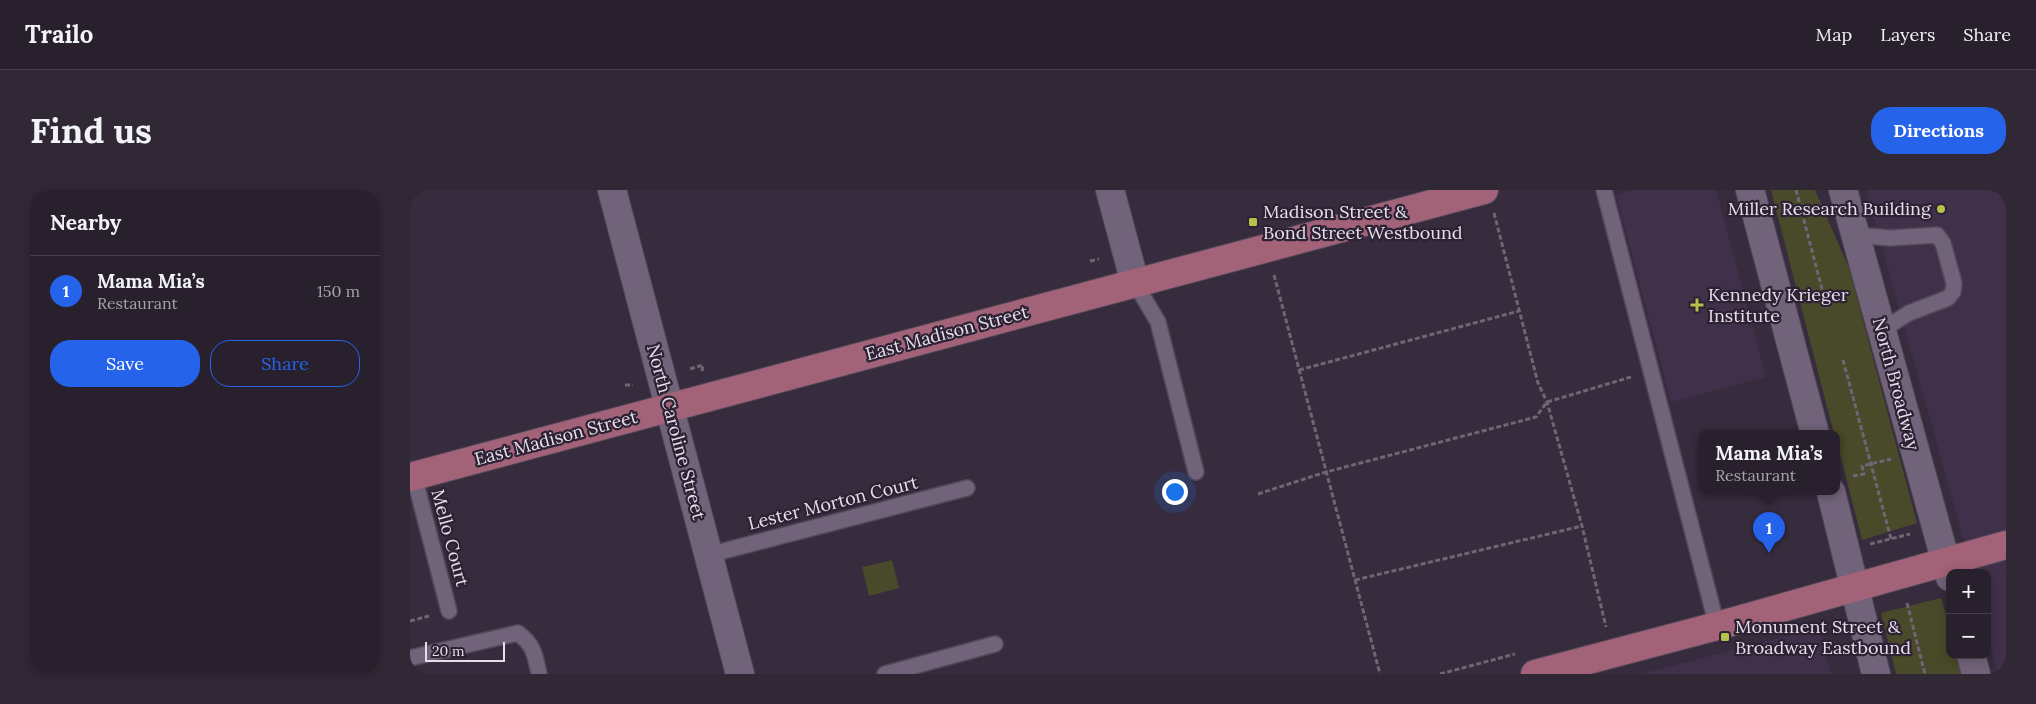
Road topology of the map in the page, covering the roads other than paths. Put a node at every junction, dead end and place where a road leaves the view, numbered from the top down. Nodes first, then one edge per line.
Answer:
1 (612, 190) edge
2 (1110, 190) edge
3 (1604, 190) edge
4 (1750, 190) edge
5 (1843, 190) edge
6 (1488, 199) edge
7 (1856, 235) junction
8 (1135, 282) junction
9 (1882, 330) junction
10 (669, 407) junction
11 (1814, 430) edge
12 (1196, 472) dead end
13 (412, 476) edge
14 (968, 488) dead end
15 (1839, 495) edge
16 (2006, 545) edge
17 (708, 555) junction
18 (1946, 569) edge
19 (1948, 569) edge
20 (1853, 586) junction
21 (449, 611) dead end
22 (1717, 626) junction
23 (995, 644) dead end
24 (410, 658) edge
25 (1972, 659) edge
26 (539, 674) edge
27 (740, 674) edge
28 (885, 674) edge
29 (1535, 674) edge
30 (1876, 674) edge
31 (1976, 674) edge

1 - 10 main road, North Caroline Street
2 - 8 main road
3 - 22 lane
4 - 11 main road
5 - 7 main road, North Broadway
6 - 8 main road, East Madison Street
7 - 9 main road, North Broadway
7 - 9 lane
8 - 10 main road, East Madison Street
8 - 12 lane
9 - 19 main road, North Broadway
10 - 13 main road, East Madison Street
10 - 17 main road, North Caroline Street
13 - 21 lane, Mello Court
14 - 17 lane, Lester Morton Court
15 - 20 main road
16 - 19 main road
17 - 27 main road, North Caroline Street
18 - 20 main road
20 - 22 main road
20 - 30 main road
22 - 29 main road
23 - 28 lane
24 - 26 lane
25 - 31 main road

